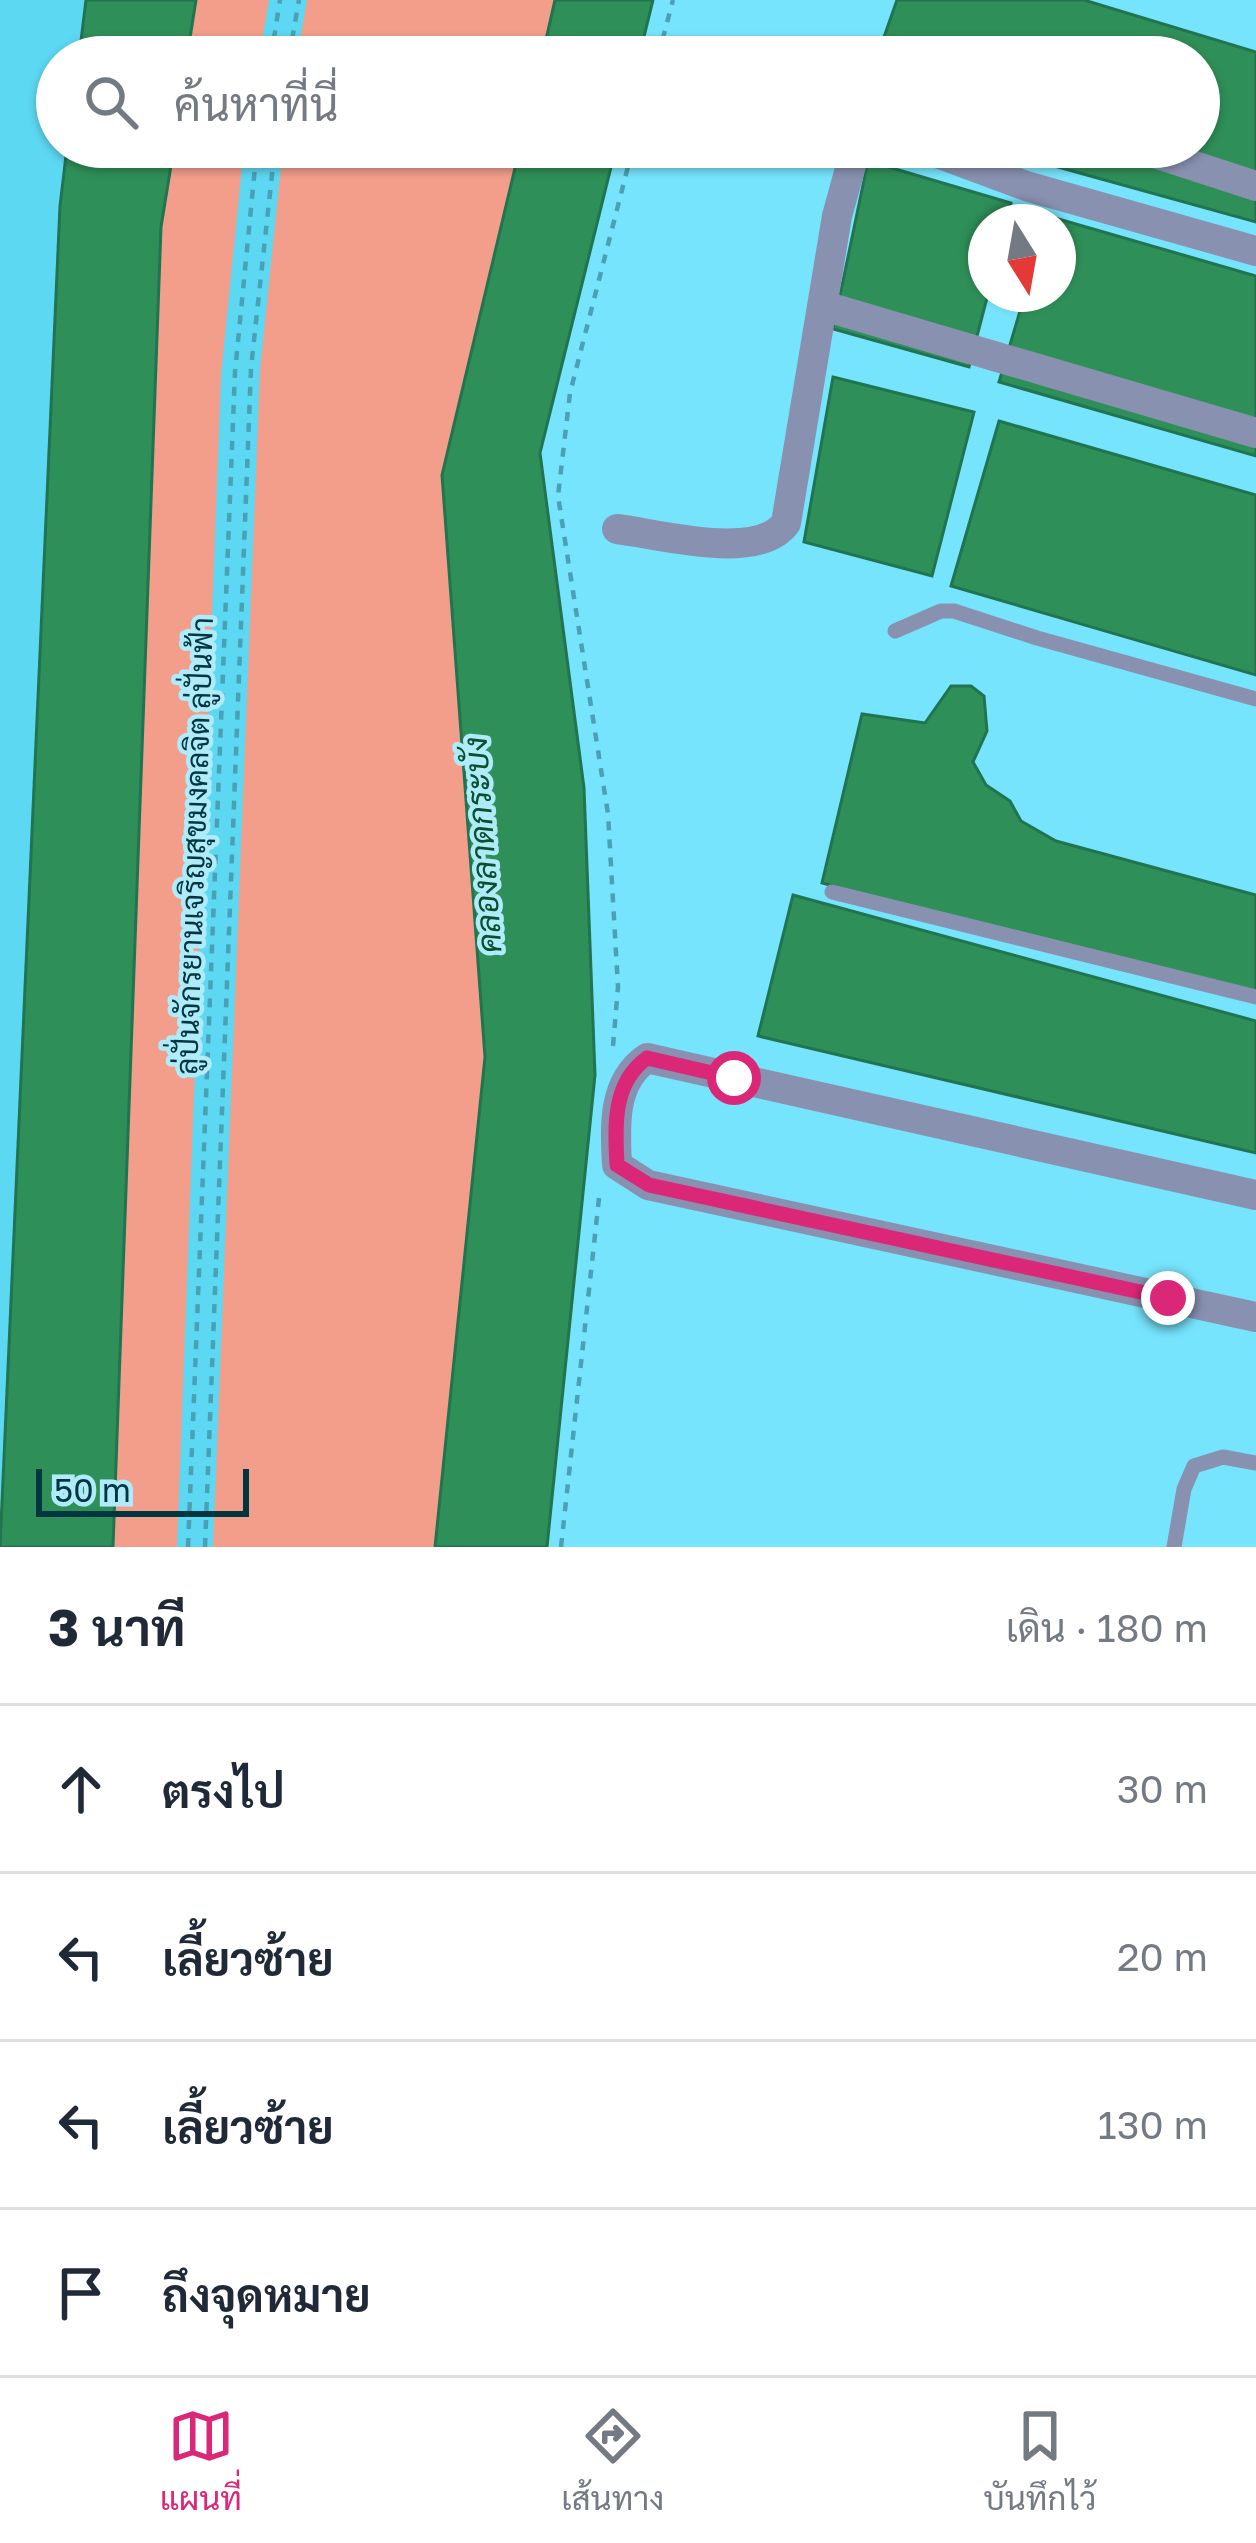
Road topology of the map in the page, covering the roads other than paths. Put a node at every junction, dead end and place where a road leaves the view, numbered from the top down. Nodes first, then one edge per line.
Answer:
1 (850, 168) edge
2 (978, 168) edge
3 (1201, 168) edge
4 (1256, 186) edge
5 (1256, 251) edge
6 (824, 306) junction
7 (1256, 433) edge
8 (617, 529) dead end
9 (896, 631) dead end
10 (1256, 699) edge
11 (832, 892) dead end
12 (1256, 997) edge
13 (1256, 1195) edge
14 (1256, 1317) edge
15 (1256, 1462) edge
16 (1174, 1547) edge

1 - 6 street
2 - 5 street
3 - 4 street
6 - 7 street
6 - 8 street
9 - 10 lane
11 - 12 lane
13 - 14 street
15 - 16 lane

